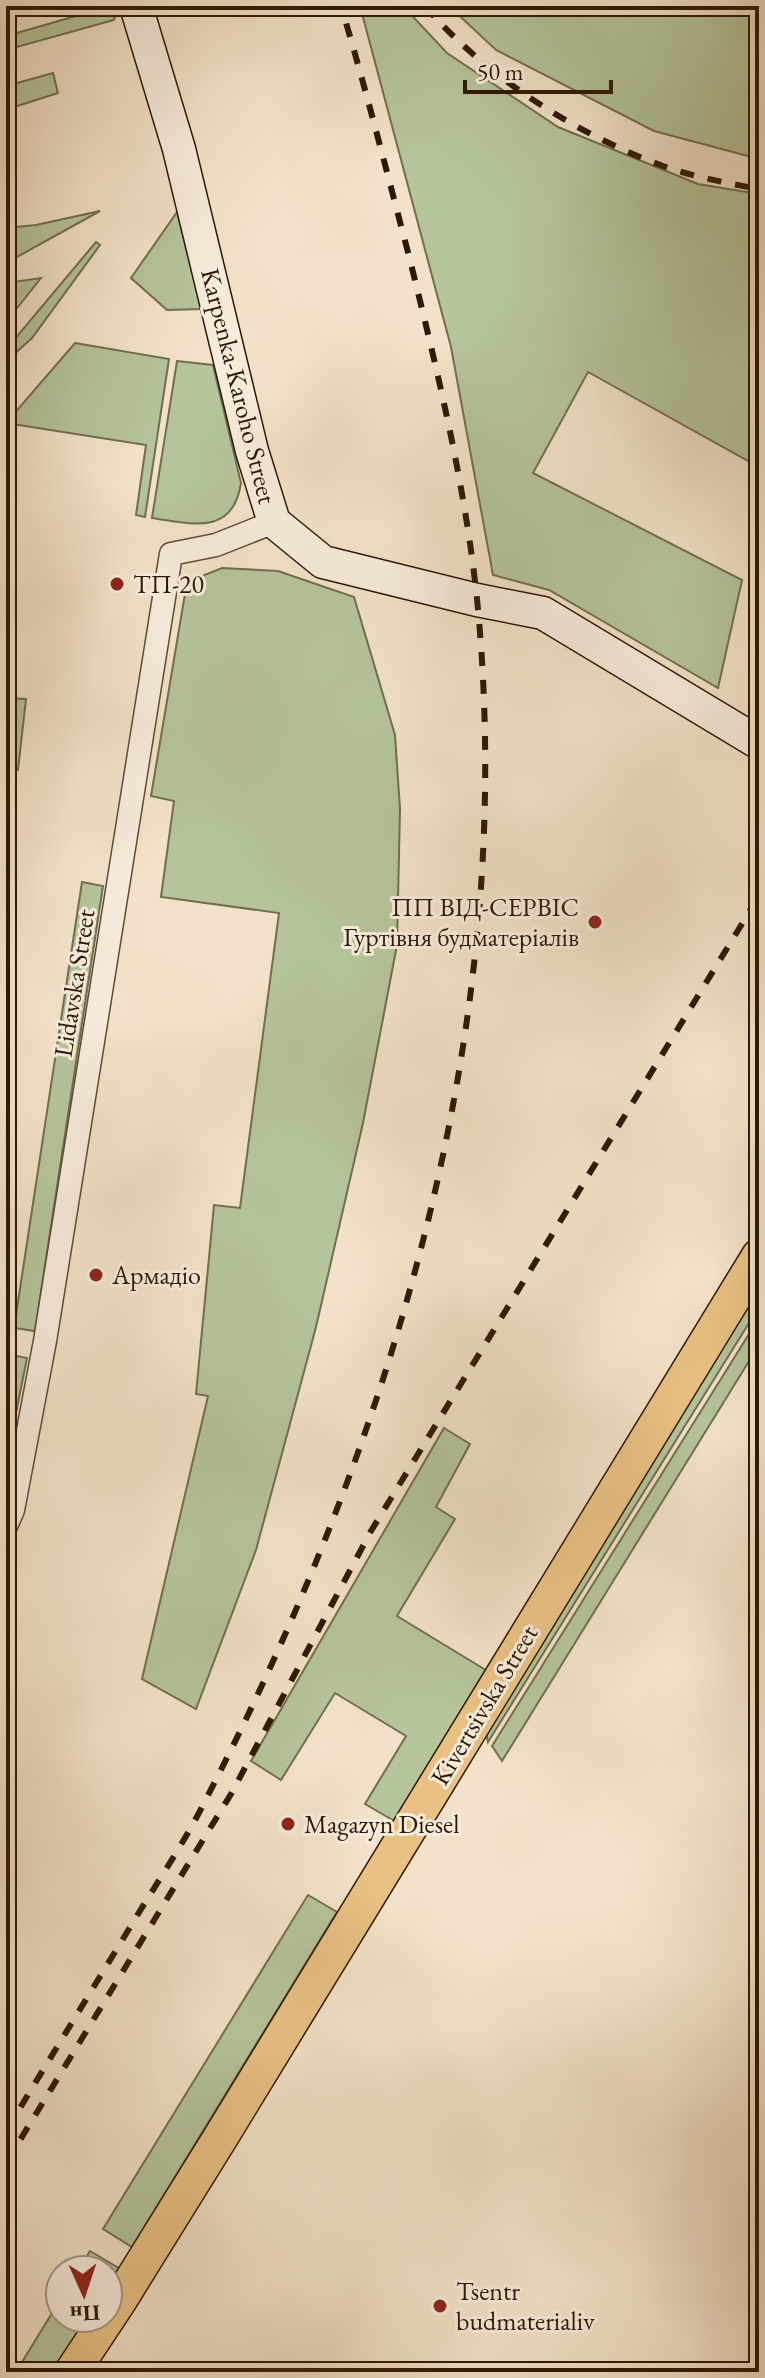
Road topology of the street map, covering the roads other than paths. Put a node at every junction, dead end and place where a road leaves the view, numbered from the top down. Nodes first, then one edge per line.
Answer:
1 (136, 6) edge
2 (274, 522) junction
3 (759, 743) edge
4 (759, 1256) edge
5 (6, 1526) edge
6 (72, 2372) edge

1 - 2 main road, Karpenka-Karoho Street
2 - 3 main road, Karpenka-Karoho Street
2 - 5 street, Lidavska Street
4 - 6 main road, Kivertsivska Street

